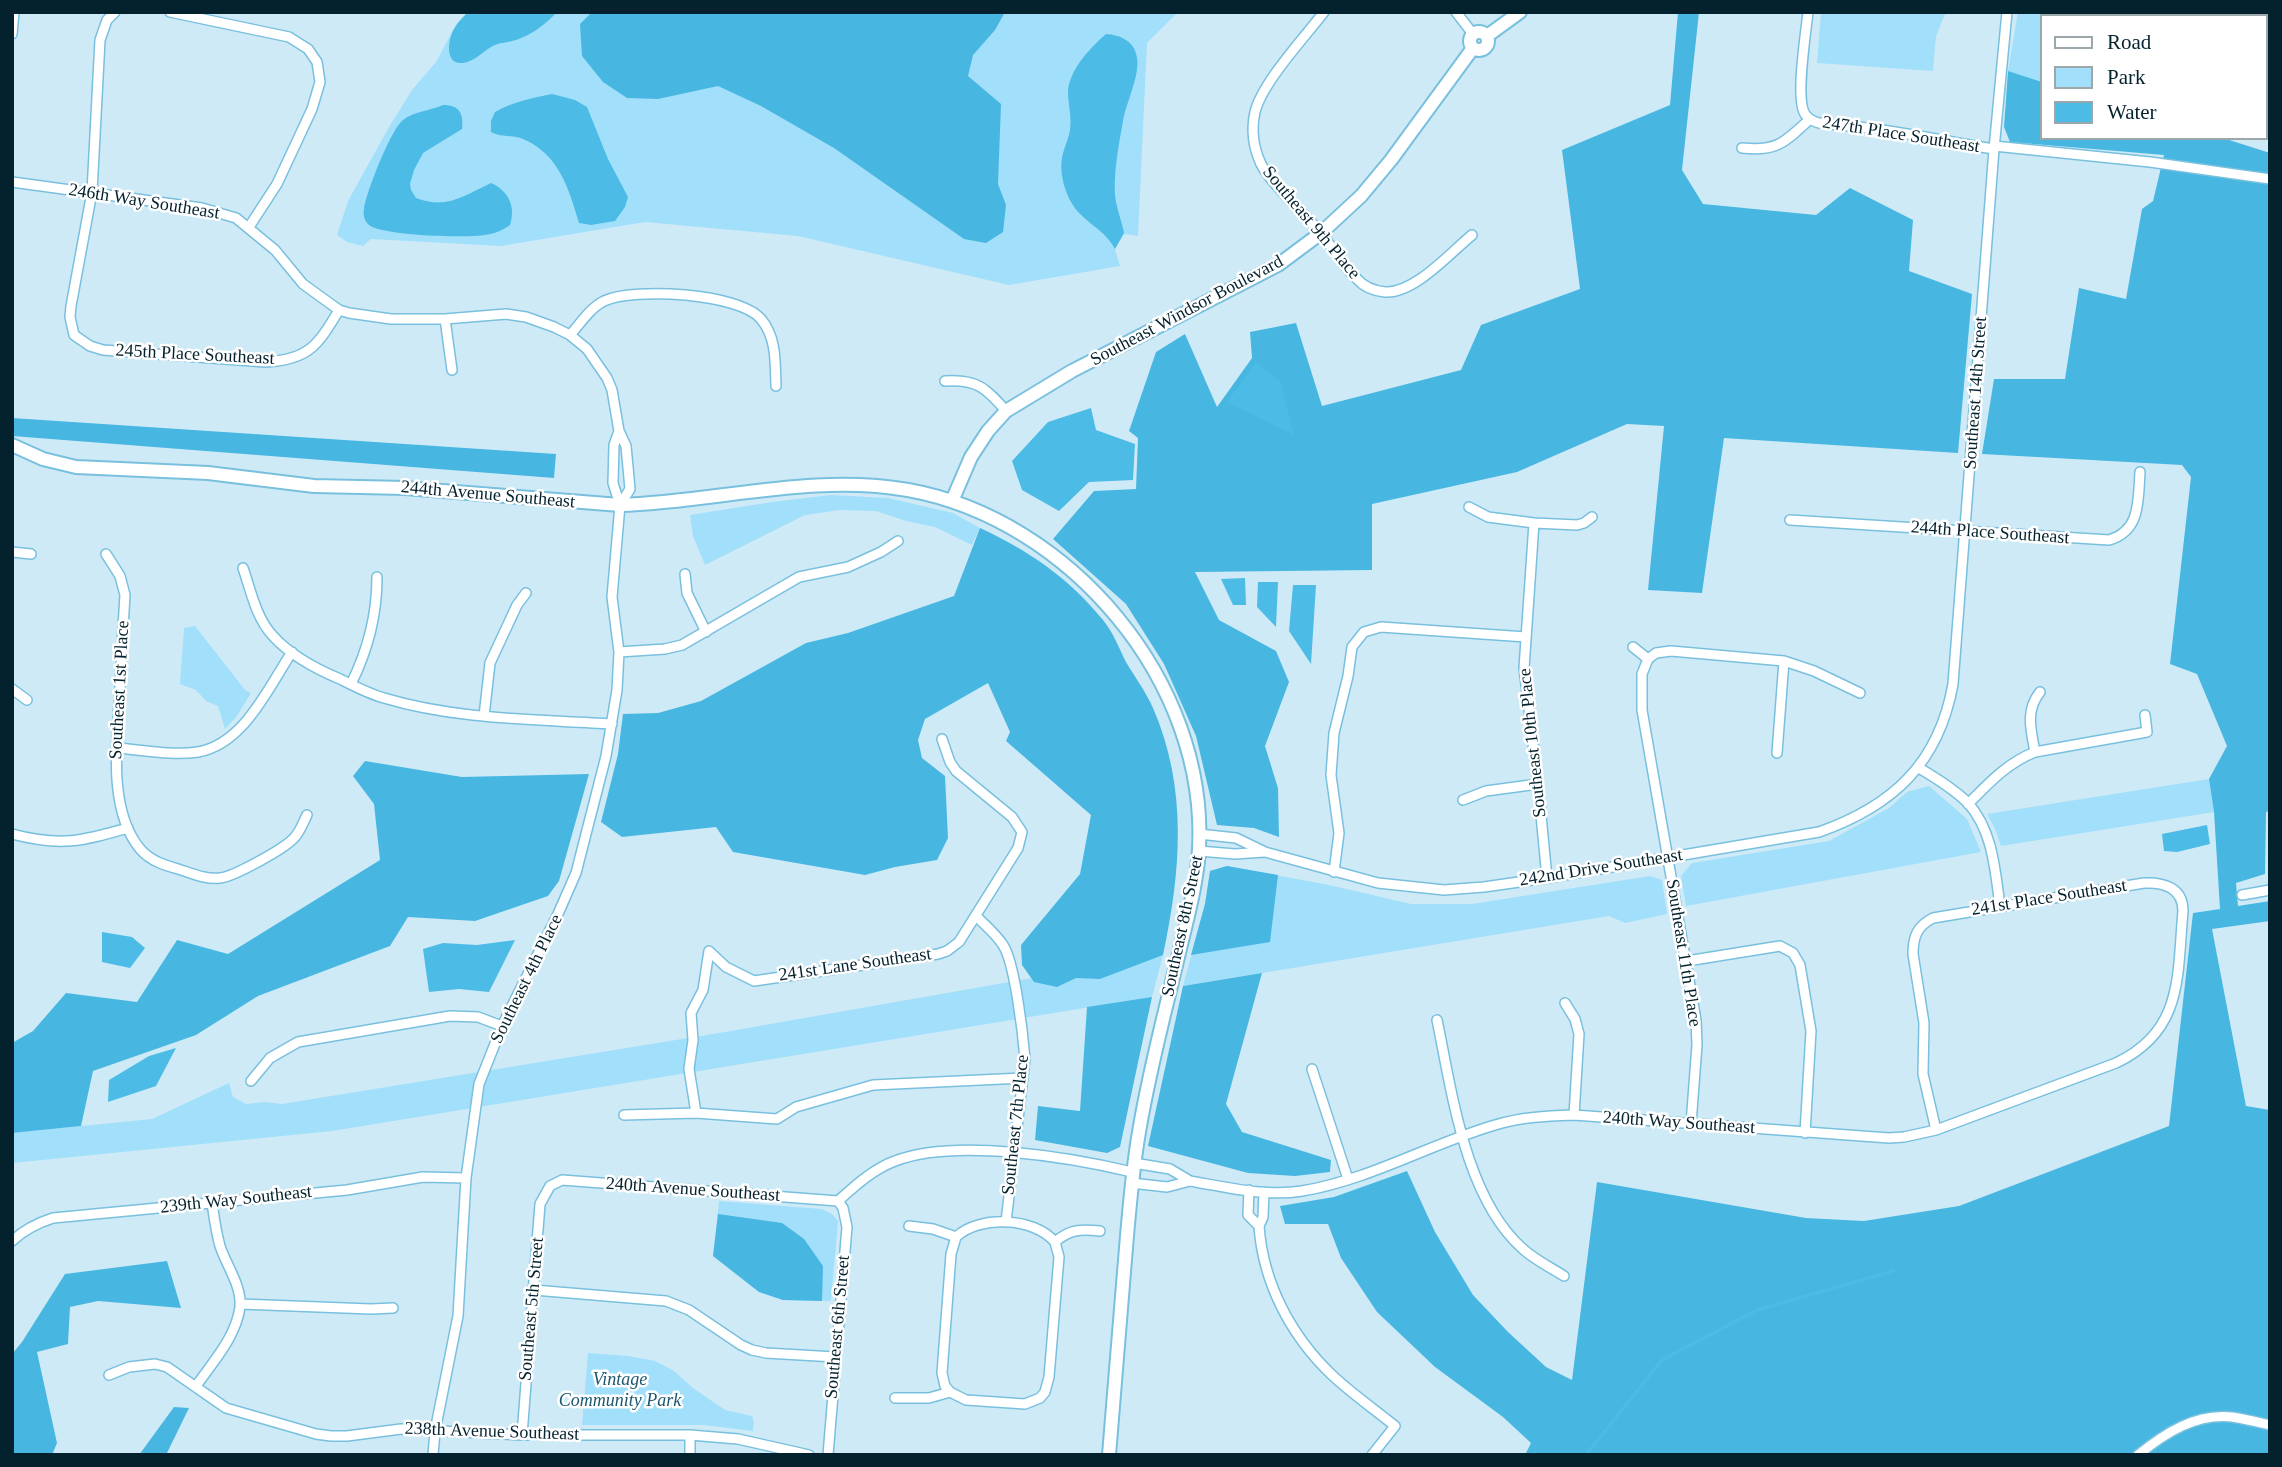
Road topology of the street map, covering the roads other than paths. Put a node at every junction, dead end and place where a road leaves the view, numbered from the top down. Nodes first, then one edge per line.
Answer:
1 (13, 12) edge
2 (170, 12) edge
3 (1324, 12) edge
4 (1456, 12) edge
5 (1520, 12) edge
6 (1808, 12) edge
7 (2007, 12) edge
8 (113, 13) edge
9 (12, 34) edge
10 (1473, 41) junction
11 (1810, 119) junction
12 (1994, 147) junction
13 (1742, 148) dead end
14 (2270, 179) edge
15 (12, 182) edge
16 (92, 192) junction
17 (249, 227) junction
18 (1321, 233) junction
19 (1472, 235) dead end
20 (339, 310) junction
21 (445, 319) junction
22 (569, 335) junction
23 (452, 370) dead end
24 (945, 381) dead end
25 (776, 386) dead end
26 (1006, 411) junction
27 (619, 431) junction
28 (12, 445) edge
29 (18, 453) edge
30 (2140, 472) dead end
31 (951, 501) junction
32 (620, 506) junction
33 (1469, 507) dead end
34 (1592, 517) dead end
35 (1790, 520) dead end
36 (1534, 523) junction
37 (1965, 532) junction
38 (898, 541) dead end
39 (12, 552) edge
40 (31, 554) dead end
41 (106, 554) dead end
42 (243, 569) dead end
43 (685, 574) dead end
44 (377, 577) dead end
45 (526, 593) dead end
46 (706, 632) junction
47 (1526, 638) junction
48 (1633, 647) dead end
49 (292, 652) junction
50 (619, 652) junction
51 (1648, 659) junction
52 (1784, 661) junction
53 (351, 684) junction
54 (12, 689) edge
55 (2040, 692) dead end
56 (1860, 693) dead end
57 (27, 700) dead end
58 (2145, 715) dead end
59 (484, 716) junction
60 (612, 724) junction
61 (942, 739) dead end
62 (117, 748) junction
63 (1777, 752) dead end
64 (2035, 752) junction
65 (1919, 768) junction
66 (1538, 784) junction
67 (1462, 800) dead end
68 (1968, 804) junction
69 (307, 816) dead end
70 (128, 828) junction
71 (12, 834) edge
72 (1199, 834) junction
73 (1199, 851) junction
74 (1265, 852) junction
75 (1667, 858) junction
76 (1334, 872) junction
77 (1547, 878) junction
78 (2270, 890) edge
79 (2242, 894) dead end
80 (2000, 906) junction
81 (976, 916) junction
82 (1686, 961) junction
83 (1565, 1003) dead end
84 (1437, 1020) dead end
85 (502, 1026) junction
86 (2157, 1031) joint
87 (1312, 1069) dead end
88 (1023, 1079) junction
89 (251, 1081) dead end
90 (696, 1113) junction
91 (624, 1115) dead end
92 (1574, 1115) junction
93 (1691, 1124) junction
94 (1936, 1130) junction
95 (1805, 1133) junction
96 (1462, 1137) junction
97 (1013, 1153) junction
98 (1132, 1172) junction
99 (466, 1178) junction
100 (1348, 1178) junction
101 (1190, 1181) junction
102 (550, 1186) joint
103 (1249, 1190) junction
104 (1264, 1192) junction
105 (838, 1201) junction
106 (212, 1203) junction
107 (1006, 1222) junction
108 (909, 1226) dead end
109 (1259, 1226) junction
110 (1100, 1231) dead end
111 (956, 1237) junction
112 (12, 1241) edge
113 (1055, 1242) junction
114 (1564, 1276) dead end
115 (534, 1290) junction
116 (240, 1304) junction
117 (393, 1308) dead end
118 (835, 1357) junction
119 (109, 1375) dead end
120 (196, 1386) junction
121 (950, 1392) junction
122 (895, 1398) dead end
123 (2270, 1425) edge
124 (435, 1431) junction
125 (522, 1435) junction
126 (690, 1435) junction
127 (433, 1455) edge
128 (690, 1455) edge
129 (809, 1455) edge
130 (828, 1455) edge
131 (1109, 1455) edge
132 (1371, 1455) edge
133 (2138, 1455) edge

1 - 9 street
2 - 17 street
3 - 18 street, Southeast 9th Place
4 - 10 street
5 - 10 street, Southeast Windsor Boulevard
6 - 11 street
7 - 12 street, Southeast 14th Street
8 - 16 street
10 - 18 street, Southeast Windsor Boulevard
11 - 12 street, 247th Place Southeast
11 - 13 street
12 - 14 street, 247th Place Southeast
12 - 37 street, Southeast 14th Street
15 - 16 street, 246th Way Southeast
16 - 17 street, 246th Way Southeast
16 - 20 street, 245th Place Southeast
17 - 20 street, 246th Way Southeast
18 - 19 street, Southeast 9th Place
18 - 26 street, Southeast Windsor Boulevard
20 - 21 street, 246th Way Southeast
21 - 22 street, 246th Way Southeast
21 - 23 street
22 - 25 street
22 - 27 street, Southeast 4th Place
24 - 26 street
26 - 31 street, Southeast Windsor Boulevard
27 - 32 street, Southeast 4th Place
27 - 32 street, Southeast 4th Place
28 - 29 street, 244th Avenue Southeast
29 - 32 street, 244th Avenue Southeast
30 - 37 street, 244th Place Southeast
31 - 32 street, 244th Avenue Southeast
31 - 72 street, Southeast 8th Street
32 - 50 street, Southeast 4th Place
33 - 36 street
34 - 36 street
35 - 37 street, 244th Place Southeast
36 - 47 street, Southeast 10th Place
37 - 65 street, Southeast 14th Street
38 - 46 street
39 - 40 street
41 - 62 street, Southeast 1st Place
42 - 49 street
43 - 46 street
44 - 53 street
45 - 59 street
46 - 50 street
47 - 66 street, Southeast 10th Place
47 - 76 street
48 - 51 street
49 - 53 street
49 - 62 street
50 - 60 street, Southeast 4th Place
51 - 52 street
51 - 75 street, Southeast 11th Place
52 - 56 street
52 - 63 street
53 - 59 street
54 - 57 street
55 - 64 street
58 - 64 street
59 - 60 street
60 - 85 street, Southeast 4th Place
61 - 81 street, 241st Lane Southeast
62 - 70 street, Southeast 1st Place
64 - 68 street
65 - 68 street
65 - 75 street, 242nd Drive Southeast
66 - 67 street
66 - 77 street, Southeast 10th Place
68 - 80 street
69 - 70 street
70 - 71 street
72 - 73 street, Southeast 8th Street
72 - 74 street, 242nd Drive Southeast
73 - 74 street, 242nd Drive Southeast
73 - 98 street, Southeast 8th Street
74 - 76 street, 242nd Drive Southeast
75 - 77 street, 242nd Drive Southeast
75 - 82 street, Southeast 11th Place
76 - 77 street, 242nd Drive Southeast
78 - 79 street
80 - 86 street, 241st Place Southeast
80 - 94 street, 241st Place Southeast
81 - 88 street, Southeast 7th Place
81 - 90 street, 241st Lane Southeast
82 - 93 street, Southeast 11th Place
82 - 95 street
83 - 92 street
84 - 96 street
85 - 89 street
85 - 99 street, Southeast 4th Place
86 - 94 street, 240th Way Southeast
87 - 100 street
88 - 90 street
88 - 97 street, Southeast 7th Place
90 - 91 street
92 - 93 street, 240th Way Southeast
92 - 96 street, 240th Way Southeast
93 - 95 street, 240th Way Southeast
94 - 95 street, 240th Way Southeast
96 - 100 street, 240th Way Southeast
96 - 114 street
97 - 98 street, 240th Way Southeast
97 - 105 street, 240th Way Southeast
97 - 107 street, Southeast 7th Place
98 - 101 street, 240th Way Southeast
98 - 101 street, 240th Way Southeast
98 - 131 street, Southeast 8th Street
99 - 106 street, 239th Way Southeast
99 - 124 street, Southeast 4th Place
100 - 104 street, 240th Way Southeast
101 - 103 street, 240th Way Southeast
102 - 105 street, 240th Avenue Southeast
102 - 115 street, Southeast 5th Street
103 - 104 street, 240th Way Southeast
103 - 109 street
104 - 109 street
105 - 118 street, Southeast 6th Street
106 - 112 street, 239th Way Southeast
106 - 116 street
107 - 111 street
107 - 113 street
108 - 111 street
109 - 132 street
110 - 113 street
111 - 121 street
113 - 121 street
115 - 118 street
115 - 125 street, Southeast 5th Street
116 - 117 street
116 - 120 street
118 - 130 street, Southeast 6th Street
119 - 120 street, 238th Avenue Southeast
120 - 124 street, 238th Avenue Southeast
121 - 122 street
123 - 133 street
124 - 125 street, 238th Avenue Southeast
124 - 127 street, Southeast 4th Place
125 - 126 street, 238th Avenue Southeast
126 - 128 street
126 - 129 street, 238th Avenue Southeast

